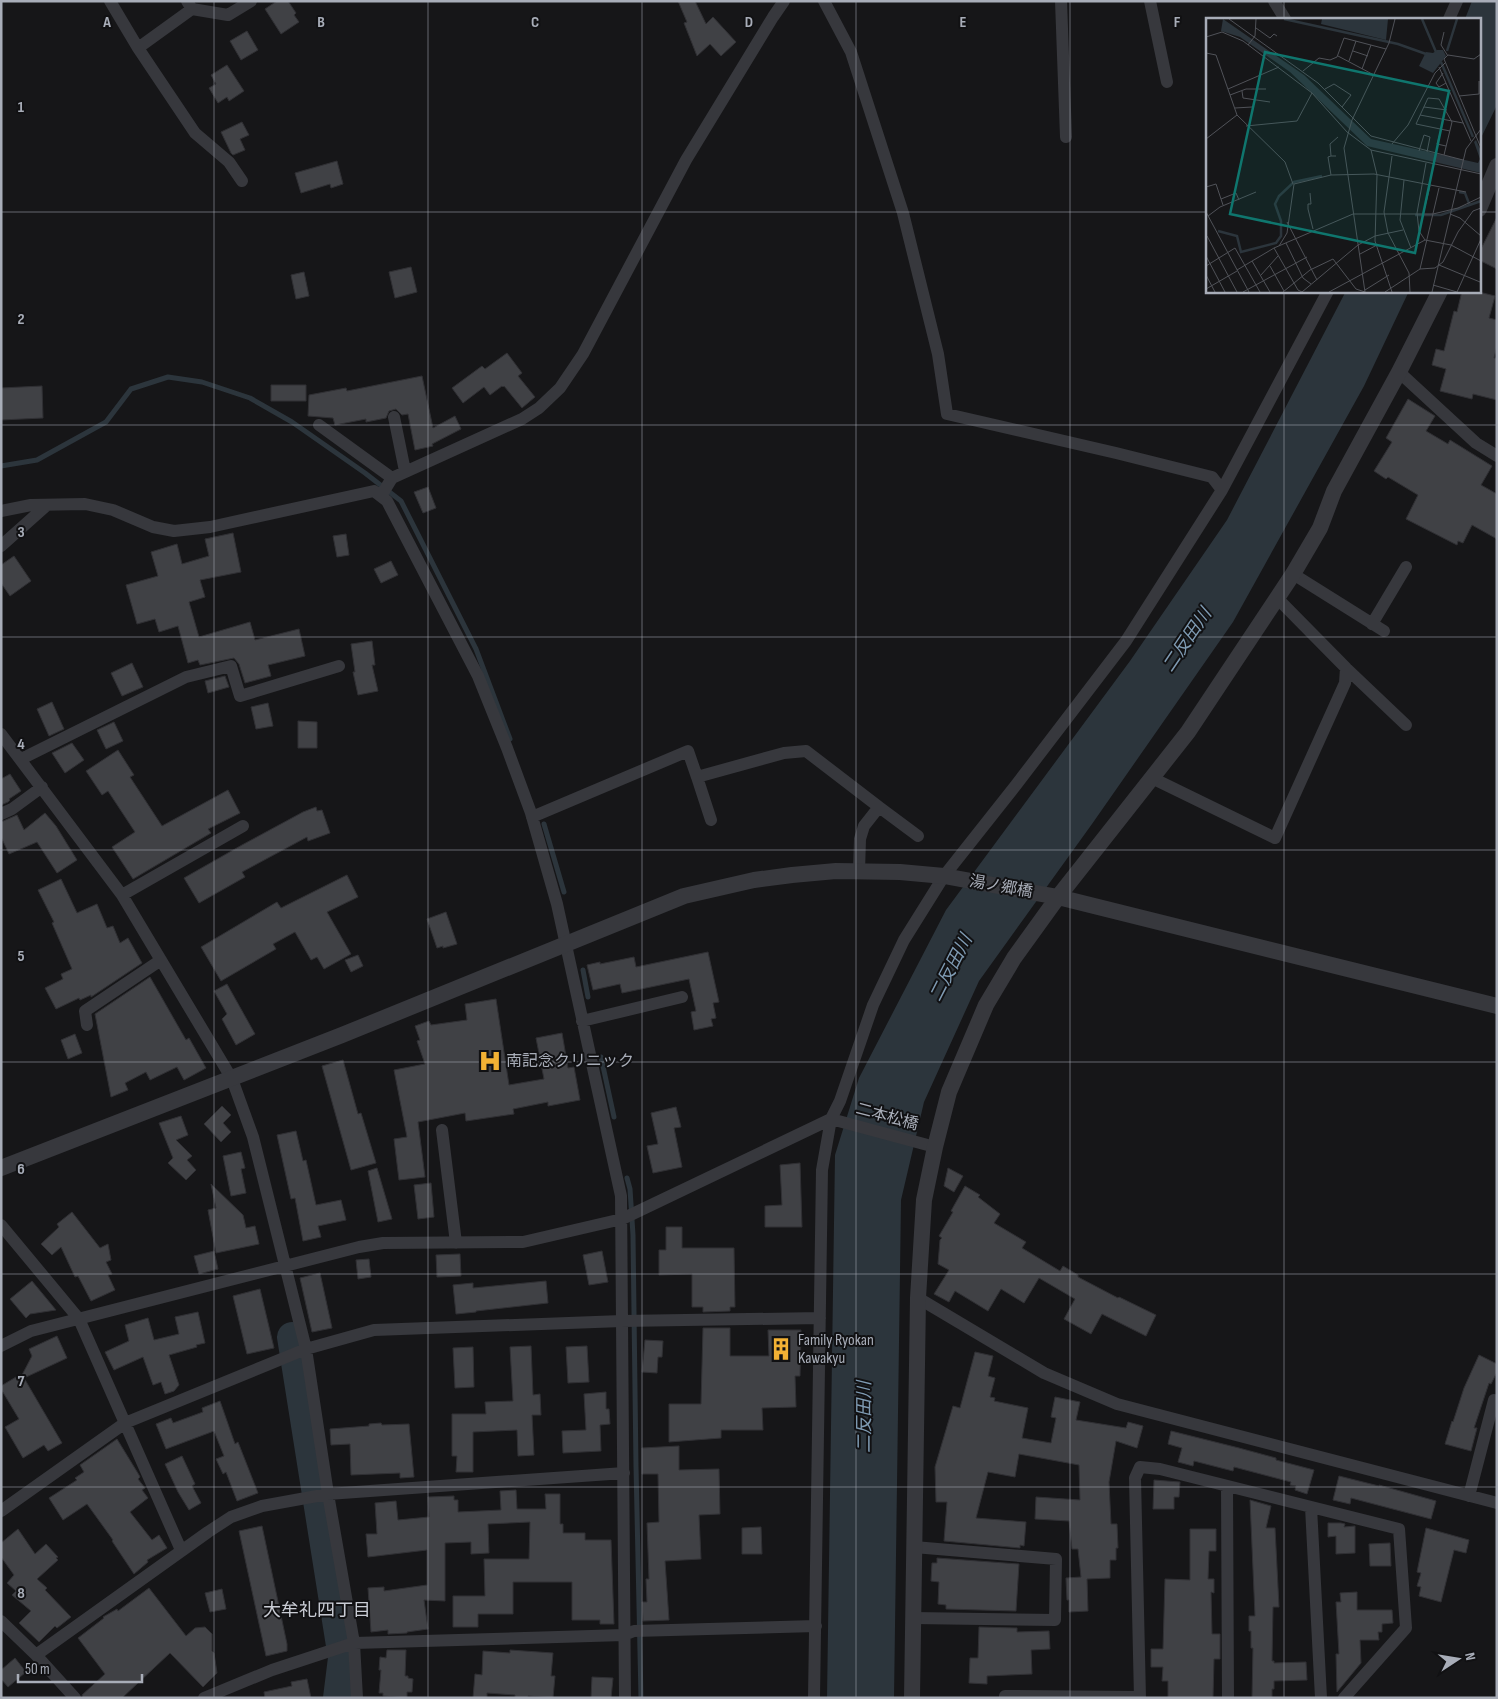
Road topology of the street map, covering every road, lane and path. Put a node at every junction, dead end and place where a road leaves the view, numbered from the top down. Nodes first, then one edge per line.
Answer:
1 (110, 1) edge
2 (251, 1) edge
3 (784, 1) edge
4 (824, 1) edge
5 (1061, 1) edge
6 (1150, 1) edge
7 (1274, 1) edge
8 (1457, 1) edge
9 (190, 5) edge
10 (1284, 18) edge
11 (1449, 18) edge
12 (138, 48) junction
13 (1167, 82) dead end
14 (1066, 137) dead end
15 (1497, 166) edge
16 (242, 182) dead end
17 (1480, 207) edge
18 (1327, 292) edge
19 (1439, 292) edge
20 (1399, 372) junction
21 (394, 418) dead end
22 (319, 425) dead end
23 (1497, 456) edge
24 (405, 471) junction
25 (392, 478) junction
26 (1222, 490) junction
27 (380, 496) junction
28 (47, 505) junction
29 (1, 511) edge
30 (1, 546) edge
31 (1406, 567) dead end
32 (1293, 574) junction
33 (1277, 598) junction
34 (339, 666) dead end
35 (1346, 668) junction
36 (1406, 724) dead end
37 (1, 734) edge
38 (21, 759) junction
39 (697, 777) junction
40 (1152, 778) junction
41 (42, 787) junction
42 (879, 807) junction
43 (1, 814) edge
44 (532, 818) junction
45 (711, 820) dead end
46 (243, 826) dead end
47 (918, 836) dead end
48 (859, 871) junction
49 (944, 876) junction
50 (122, 895) junction
51 (1058, 897) junction
52 (565, 944) junction
53 (161, 960) junction
54 (682, 997) dead end
55 (1497, 1006) edge
56 (582, 1021) junction
57 (87, 1025) dead end
58 (232, 1079) junction
59 (830, 1119) junction
60 (442, 1130) dead end
61 (935, 1147) junction
62 (1, 1168) edge
63 (625, 1218) junction
64 (1, 1225) edge
65 (456, 1243) junction
66 (285, 1265) junction
67 (918, 1298) junction
68 (820, 1318) junction
69 (79, 1319) junction
70 (630, 1321) junction
71 (1, 1346) edge
72 (299, 1352) junction
73 (1494, 1400) dead end
74 (125, 1423) junction
75 (624, 1473) junction
76 (1227, 1486) junction
77 (321, 1495) junction
78 (1469, 1496) junction
79 (1497, 1503) edge
80 (1311, 1507) junction
81 (1, 1510) edge
82 (914, 1547) junction
83 (181, 1550) junction
84 (913, 1618) junction
85 (1, 1621) edge
86 (816, 1626) junction
87 (634, 1632) junction
88 (345, 1646) junction
89 (36, 1655) junction
90 (1140, 1697) edge
91 (75, 1698) edge
92 (204, 1698) edge
93 (357, 1698) edge
94 (625, 1698) edge
95 (814, 1698) edge
96 (912, 1698) edge
97 (1005, 1698) edge
98 (1228, 1698) edge
99 (1321, 1698) edge
100 (1344, 1698) edge

1 - 12 street
2 - 9 street
3 - 24 street
4 - 26 street
5 - 14 street
6 - 13 street
7 - 10 street
8 - 11 street
9 - 12 street
12 - 16 street
15 - 17 street
18 - 26 street
19 - 20 street
20 - 23 street
20 - 32 street
21 - 24 street
22 - 25 street
24 - 25 street
25 - 27 street
26 - 49 street
27 - 28 street
27 - 44 street
28 - 29 street
28 - 30 street
31 - 32 street
32 - 33 street
33 - 35 street
33 - 40 street
34 - 38 street
35 - 36 street
35 - 40 street
37 - 38 street
38 - 41 street
39 - 42 street
39 - 44 street
39 - 45 street
40 - 51 street
41 - 43 street
41 - 50 street
42 - 47 street
42 - 48 street
44 - 52 street
46 - 50 street
48 - 49 street, 湯ノ郷橋
48 - 52 street, 湯ノ郷橋
49 - 51 street, 湯ノ郷橋
49 - 59 street
50 - 53 street
51 - 55 street, 湯ノ郷橋
51 - 61 street
52 - 56 street
52 - 58 street, 湯ノ郷橋
53 - 57 street
53 - 58 street
54 - 56 street
56 - 63 street
58 - 62 street, 湯ノ郷橋
58 - 66 street
59 - 61 street, 二本松橋
59 - 63 street
59 - 68 street
60 - 65 street
61 - 67 street
63 - 65 street
63 - 70 street
64 - 69 street
65 - 66 street
66 - 69 street
66 - 72 street
67 - 78 street
67 - 82 street
68 - 70 street
68 - 86 street
69 - 71 street
69 - 74 street
70 - 72 street
70 - 75 street
72 - 74 street
72 - 77 street
73 - 78 street
74 - 81 street
74 - 83 street
75 - 77 street
75 - 87 street
76 - 80 street
76 - 90 street
76 - 98 street
77 - 83 street
77 - 88 street
78 - 79 street
80 - 99 street
80 - 100 street
82 - 84 street
82 - 84 street
83 - 89 street
84 - 96 street
85 - 89 street
86 - 87 street
86 - 95 street
87 - 88 street
87 - 94 street
88 - 92 street
88 - 93 street
89 - 91 street
90 - 97 street

